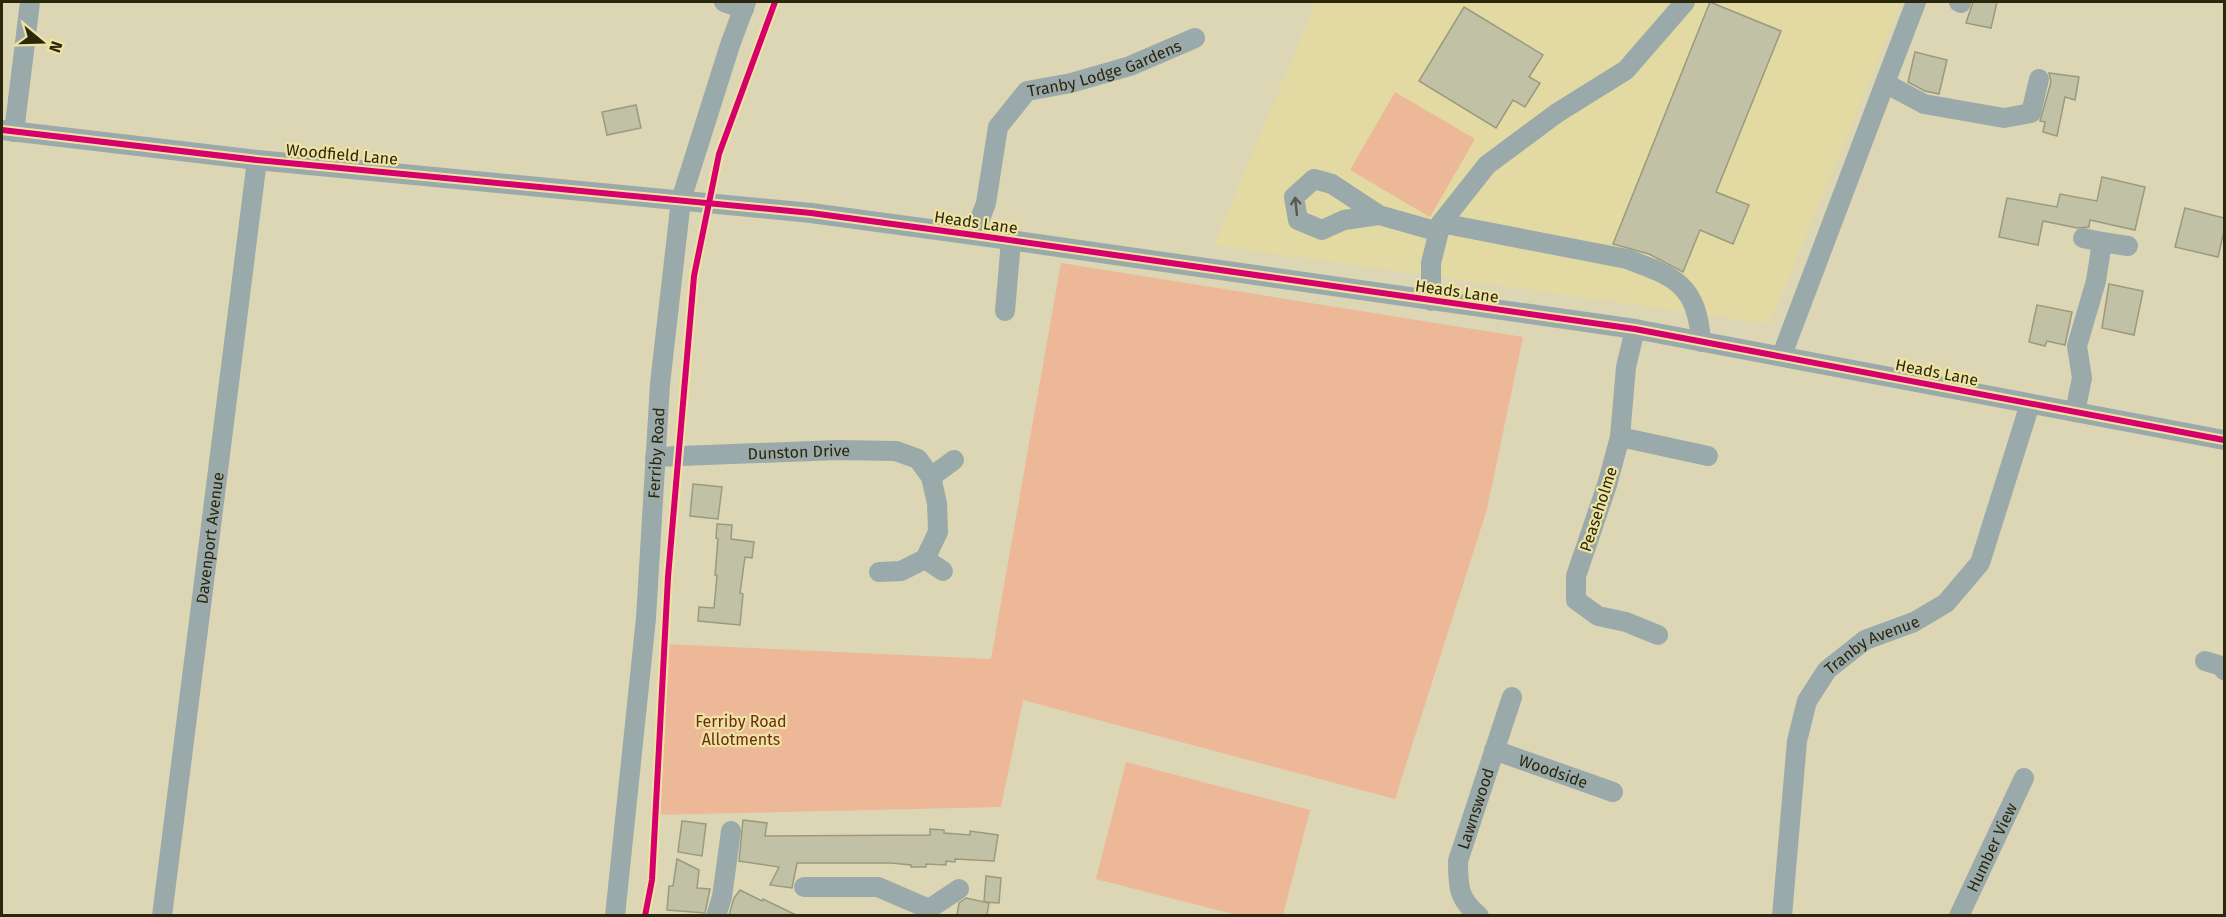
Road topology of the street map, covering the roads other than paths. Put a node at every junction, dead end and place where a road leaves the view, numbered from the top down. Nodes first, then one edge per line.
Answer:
1 (30, 2) edge
2 (724, 2) edge
3 (1685, 2) edge
4 (1916, 2) edge
5 (745, 5) edge
6 (1195, 38) dead end
7 (2039, 79) dead end
8 (1885, 83) junction
9 (8, 131) edge
10 (257, 160) junction
11 (681, 200) junction
12 (1379, 215) dead end
13 (1440, 228) junction
14 (974, 235) junction
15 (1011, 241) junction
16 (2128, 246) dead end
17 (1431, 301) junction
18 (1005, 311) dead end
19 (1635, 329) junction
20 (1701, 342) junction
21 (1782, 355) junction
22 (2031, 404) junction
23 (2074, 412) junction
24 (1620, 437) junction
25 (2224, 440) edge
26 (1708, 456) dead end
27 (655, 458) junction
28 (954, 460) dead end
29 (931, 477) junction
30 (925, 559) junction
31 (943, 571) dead end
32 (879, 572) dead end
33 (1658, 636) dead end
34 (1512, 697) dead end
35 (1494, 750) junction
36 (2024, 778) dead end
37 (1613, 792) dead end
38 (731, 831) dead end
39 (804, 887) dead end
40 (959, 889) dead end
41 (929, 912) edge
42 (162, 915) edge
43 (615, 915) edge
44 (716, 915) edge
45 (1479, 915) edge
46 (1782, 915) edge
47 (1959, 915) edge

1 - 9 street
2 - 5 street
3 - 13 street
4 - 8 street
5 - 11 street, Ferriby Road
6 - 14 street, Tranby Lodge Gardens
7 - 8 street
8 - 21 street
9 - 10 street, Woodfield Lane
10 - 11 street, Woodfield Lane
10 - 42 street, Davenport Avenue
11 - 14 street, Heads Lane
11 - 27 street, Ferriby Road
12 - 13 street
13 - 17 street
13 - 20 street
14 - 15 street, Heads Lane
15 - 17 street, Heads Lane
15 - 18 street
16 - 23 street
17 - 19 street, Heads Lane
19 - 20 street, Heads Lane
19 - 24 street, Peaseholme
20 - 21 street, Heads Lane
21 - 22 street, Heads Lane
22 - 23 street, Heads Lane
22 - 46 street, Tranby Avenue
23 - 25 street, Heads Lane
24 - 26 street
24 - 33 street, Peaseholme
27 - 29 street, Dunston Drive
27 - 43 street, Ferriby Road
28 - 29 street
29 - 30 street
30 - 31 street
30 - 32 street
34 - 35 street, Lawnswood
35 - 37 street, Woodside
35 - 45 street, Lawnswood
36 - 47 street, Humber View
38 - 44 street
39 - 41 street
40 - 41 street

